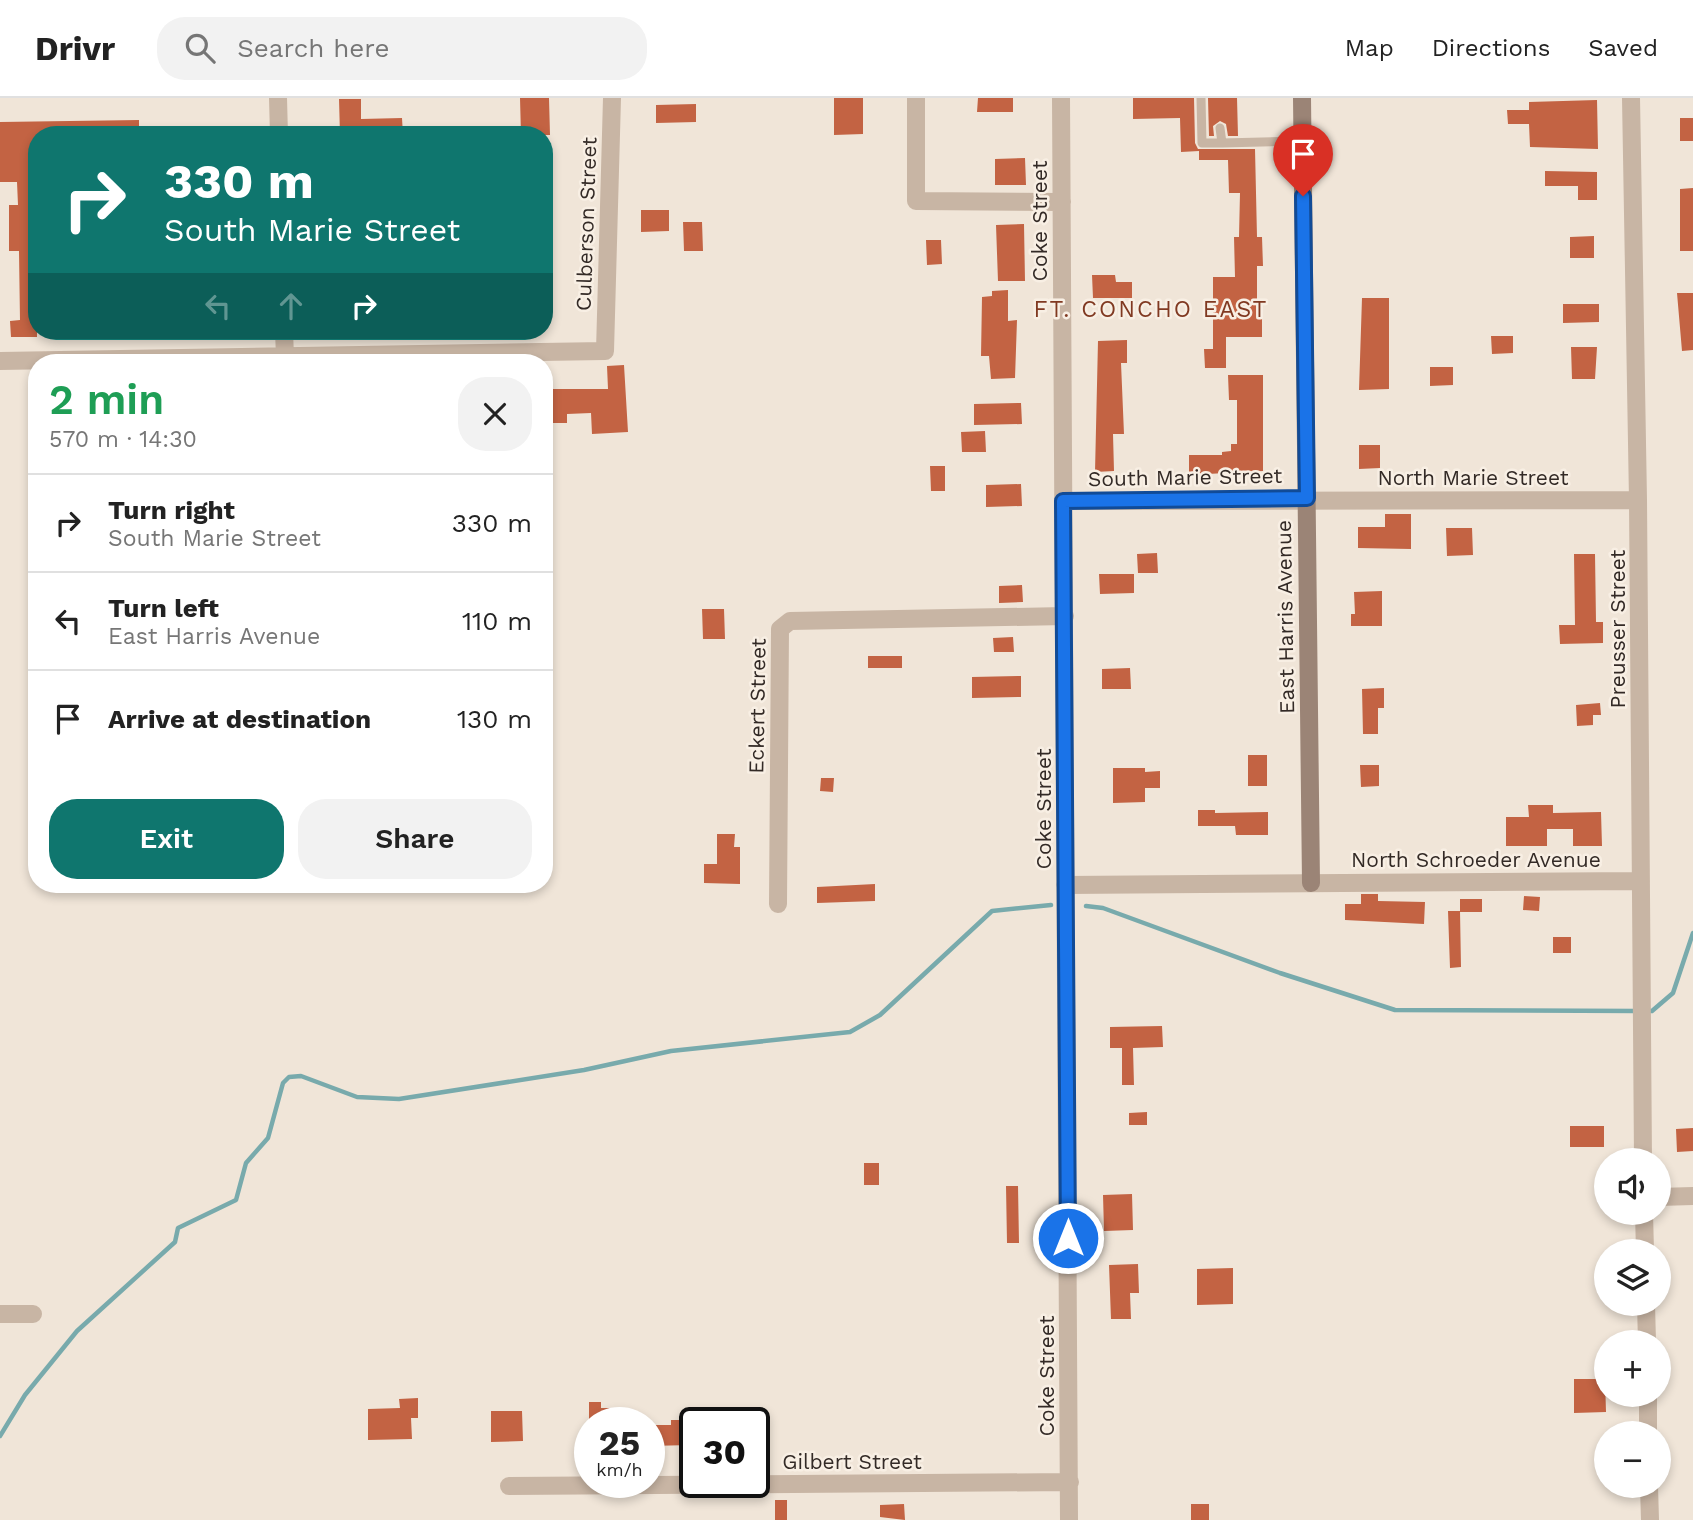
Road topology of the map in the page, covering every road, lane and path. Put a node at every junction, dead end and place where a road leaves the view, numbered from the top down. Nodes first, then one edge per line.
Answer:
1 (278, 98) edge
2 (612, 98) edge
3 (916, 98) edge
4 (1061, 98) edge
5 (1201, 98) edge
6 (1302, 98) edge
7 (1631, 98) edge
8 (279, 126) edge
9 (1220, 128) dead end
10 (1303, 141) junction
11 (1222, 143) junction
12 (1062, 202) junction
13 (445, 354) edge
14 (0, 360) edge
15 (28, 360) edge
16 (1307, 498) junction
17 (1639, 500) junction
18 (1063, 501) junction
19 (1065, 615) junction
20 (1641, 881) junction
21 (1311, 883) junction
22 (1065, 885) junction
23 (778, 904) dead end
24 (1643, 1148) edge
25 (1693, 1196) edge
26 (1671, 1197) edge
27 (0, 1314) edge
28 (33, 1314) dead end
29 (1070, 1482) junction
30 (509, 1486) dead end
31 (1649, 1498) edge
32 (1069, 1520) edge
33 (1650, 1520) edge

1 - 8 street
2 - 13 street, Culberson Street
3 - 12 street
4 - 12 street, Coke Street
5 - 11 lane
6 - 10 street, East Harris Avenue
7 - 17 street, Preusser Street
9 - 11 lane
10 - 11 lane
10 - 16 street, East Harris Avenue
12 - 18 street, Coke Street
14 - 15 street
16 - 17 street, North Marie Street
16 - 18 street, South Marie Street
16 - 21 street, East Harris Avenue
17 - 20 street, Preusser Street
18 - 19 street, Coke Street
19 - 22 street, Coke Street
19 - 23 street, Eckert Street
20 - 21 street, North Schroeder Avenue
20 - 24 street, Preusser Street
21 - 22 street, North Schroeder Avenue
22 - 29 street, Coke Street
25 - 26 street
27 - 28 street
29 - 30 street, Gilbert Street
29 - 32 street, Coke Street
31 - 33 street

